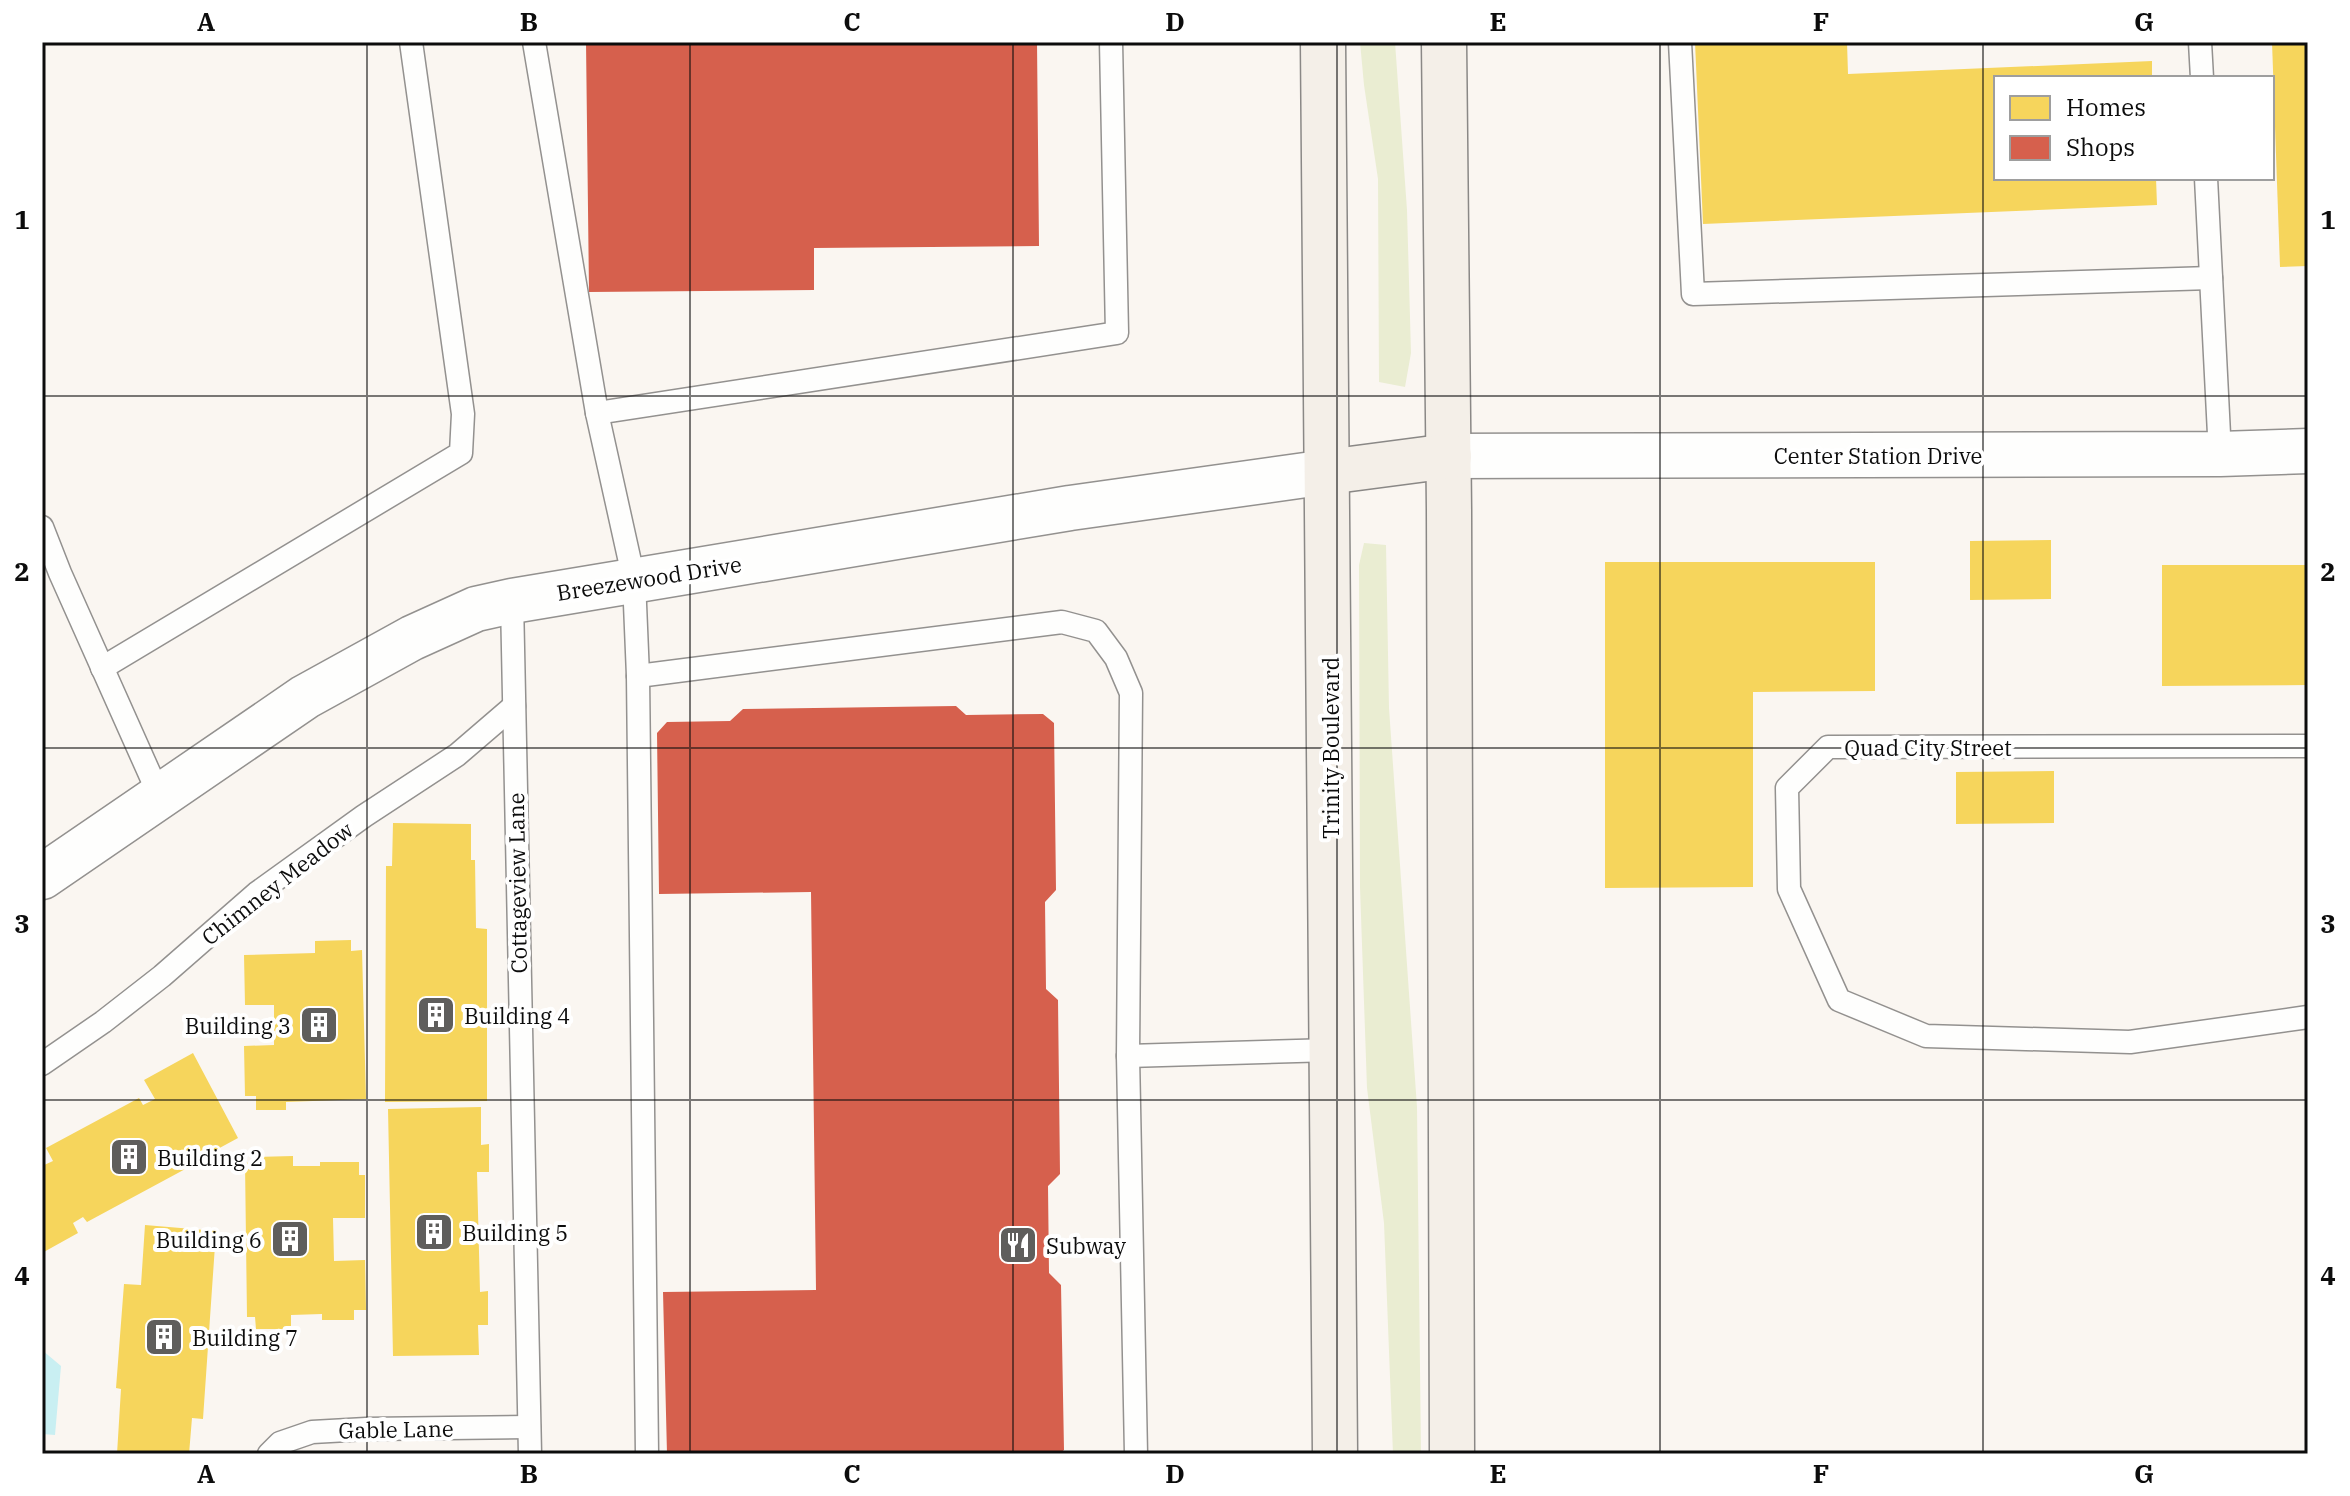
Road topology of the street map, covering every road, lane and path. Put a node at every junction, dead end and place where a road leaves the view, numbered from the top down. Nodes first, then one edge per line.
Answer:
1 (411, 42) edge
2 (534, 42) edge
3 (1111, 42) edge
4 (1323, 42) edge
5 (1444, 42) edge
6 (1680, 42) edge
7 (2200, 42) edge
8 (2202, 76) edge
9 (2206, 180) edge
10 (2211, 278) junction
11 (597, 413) junction
12 (2308, 451) edge
13 (2220, 454) junction
14 (1449, 456) junction
15 (1327, 472) junction
16 (42, 527) edge
17 (634, 580) junction
18 (512, 601) junction
19 (102, 668) junction
20 (638, 676) junction
21 (514, 706) junction
22 (2308, 746) edge
23 (160, 797) junction
24 (42, 877) edge
25 (2308, 1017) edge
26 (1332, 1050) junction
27 (1128, 1056) junction
28 (42, 1064) edge
29 (529, 1427) junction
30 (269, 1454) edge
31 (530, 1454) edge
32 (647, 1454) edge
33 (1136, 1454) edge
34 (1335, 1454) edge
35 (1452, 1454) edge

1 - 19 lane
2 - 11 lane
3 - 11 lane
4 - 15 main road, Trinity Boulevard
5 - 14 main road
6 - 10 lane
7 - 8 lane
9 - 10 lane
10 - 13 lane
11 - 17 lane
12 - 13 street, Center Station Drive
13 - 14 street, Center Station Drive
14 - 15 main road
14 - 35 main road
15 - 17 street, Breezewood Drive
15 - 26 main road, Trinity Boulevard
16 - 19 lane
17 - 18 street, Breezewood Drive
17 - 20 lane
18 - 21 lane, Cottageview Lane
18 - 23 street, Breezewood Drive
19 - 23 lane
20 - 27 lane
20 - 32 lane
21 - 28 lane, Chimney Meadow
21 - 29 lane, Cottageview Lane
22 - 25 lane, Quad City Street
23 - 24 street, Breezewood Drive
26 - 27 lane
26 - 34 main road, Trinity Boulevard
27 - 33 lane
29 - 30 lane, Gable Lane
29 - 31 lane, Cottageview Lane

